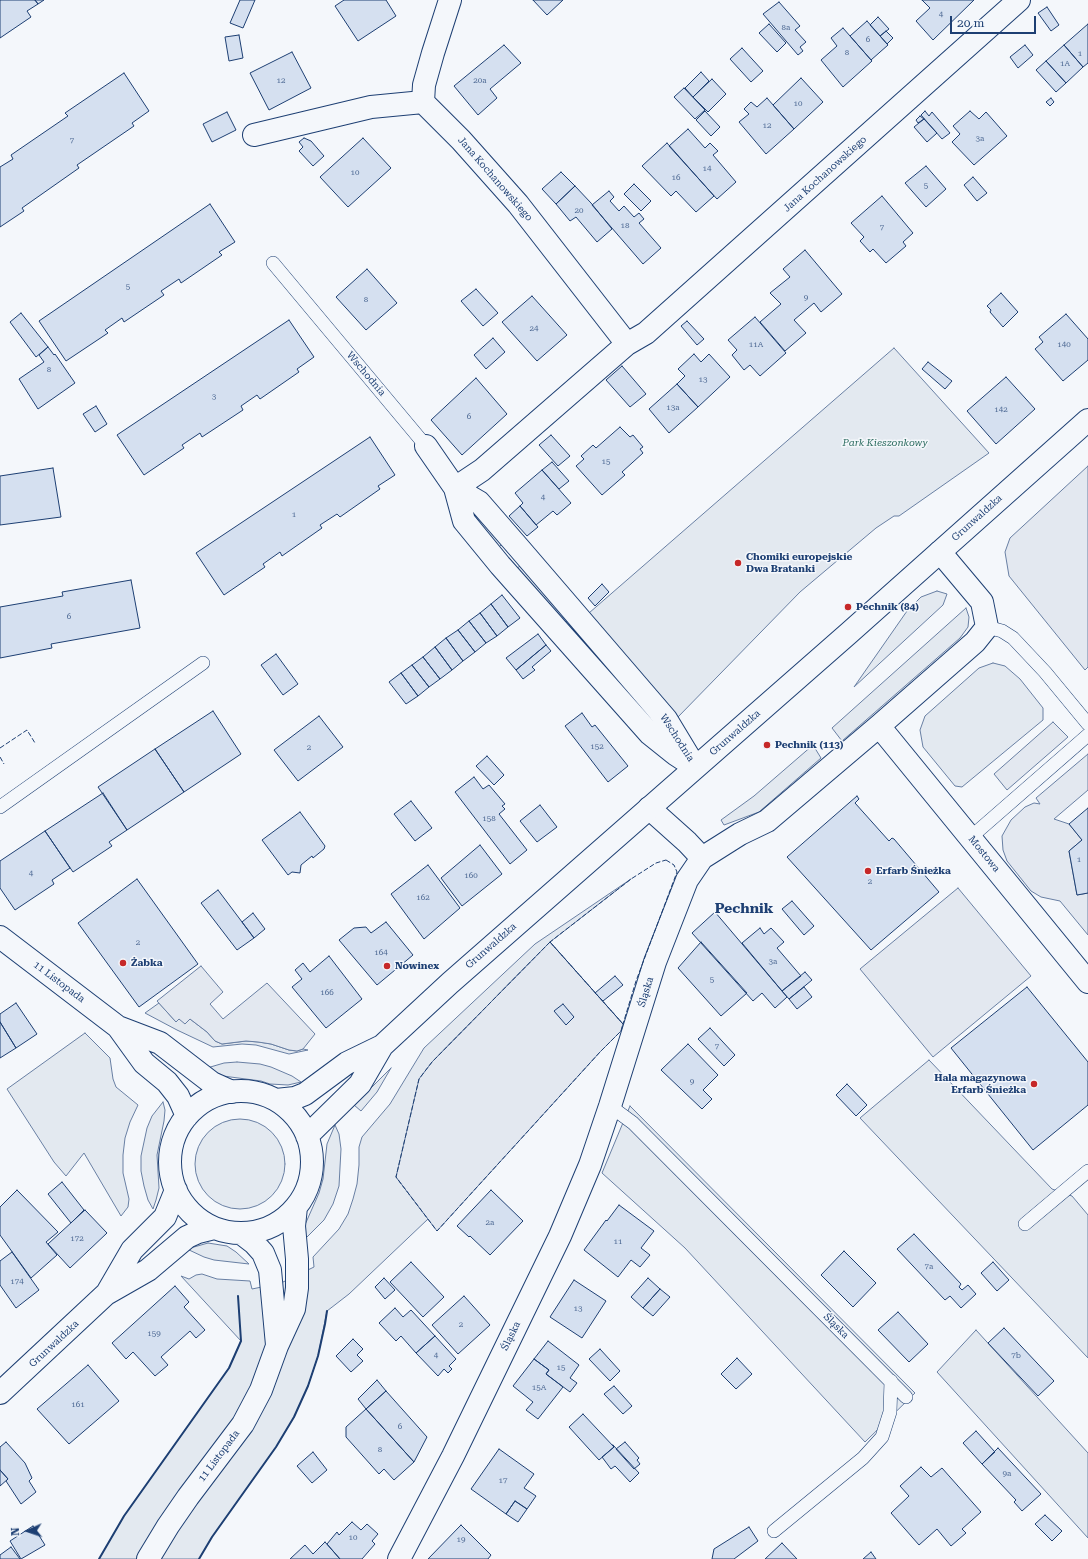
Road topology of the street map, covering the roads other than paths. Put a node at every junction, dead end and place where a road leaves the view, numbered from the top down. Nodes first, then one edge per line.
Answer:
1 (450, 0) edge
2 (1019, 0) edge
3 (424, 102) junction
4 (254, 135) dead end
5 (273, 264) dead end
6 (627, 344) junction
7 (1088, 420) edge
8 (426, 446) joint
9 (455, 488) junction
10 (519, 548) junction
11 (940, 552) junction
12 (500, 564) junction
13 (987, 627) junction
14 (203, 663) dead end
15 (1088, 724) edge
16 (879, 726) junction
17 (1088, 735) edge
18 (695, 767) junction
19 (0, 807) edge
20 (649, 808) junction
21 (971, 837) junction
22 (702, 858) junction
23 (0, 937) edge
24 (1088, 982) edge
25 (118, 1027) junction
26 (382, 1046) junction
27 (232, 1092) junction
28 (276, 1100) junction
29 (610, 1106) junction
30 (187, 1116) junction
31 (307, 1136) junction
32 (1088, 1171) edge
33 (176, 1190) junction
34 (296, 1207) junction
35 (1025, 1224) dead end
36 (214, 1228) junction
37 (241, 1233) junction
38 (106, 1294) junction
39 (277, 1346) junction
40 (891, 1381) junction
41 (0, 1393) edge
42 (906, 1397) dead end
43 (774, 1531) dead end
44 (148, 1559) edge
45 (399, 1559) edge

1 - 3 street
2 - 6 street, Jana Kochanowskiego
3 - 4 street
3 - 6 street, Jana Kochanowskiego
5 - 8 lane, Wschodnia
6 - 9 street, Jana Kochanowskiego
7 - 11 street, Grunwaldzka
8 - 9 street, Wschodnia
9 - 10 street, Wschodnia
9 - 12 street, Wschodnia
10 - 12 lane
10 - 18 street, Wschodnia
11 - 13 street
11 - 18 street, Grunwaldzka
12 - 18 street, Wschodnia
13 - 15 lane
13 - 16 street
14 - 19 lane
16 - 21 street, Mostowa
16 - 22 street
17 - 21 lane
18 - 20 street, Grunwaldzka
20 - 22 street
20 - 26 street, Grunwaldzka
21 - 24 street, Mostowa
22 - 29 street, Śląska
23 - 25 street, 11 Listopada
25 - 27 street, 11 Listopada
25 - 30 street, 11 Listopada
26 - 28 street, Grunwaldzka
26 - 31 street, Grunwaldzka
27 - 28 street
27 - 30 street
28 - 31 street
29 - 40 lane, Śląska
29 - 45 street, Śląska
30 - 33 street
31 - 34 street
32 - 35 lane
33 - 36 street
33 - 38 street, Grunwaldzka
34 - 37 street
34 - 39 street, 11 Listopada
36 - 37 street
36 - 38 street, Grunwaldzka
37 - 39 street, 11 Listopada
38 - 41 street, Grunwaldzka
39 - 44 street, 11 Listopada
40 - 42 lane, Śląska
40 - 43 lane

